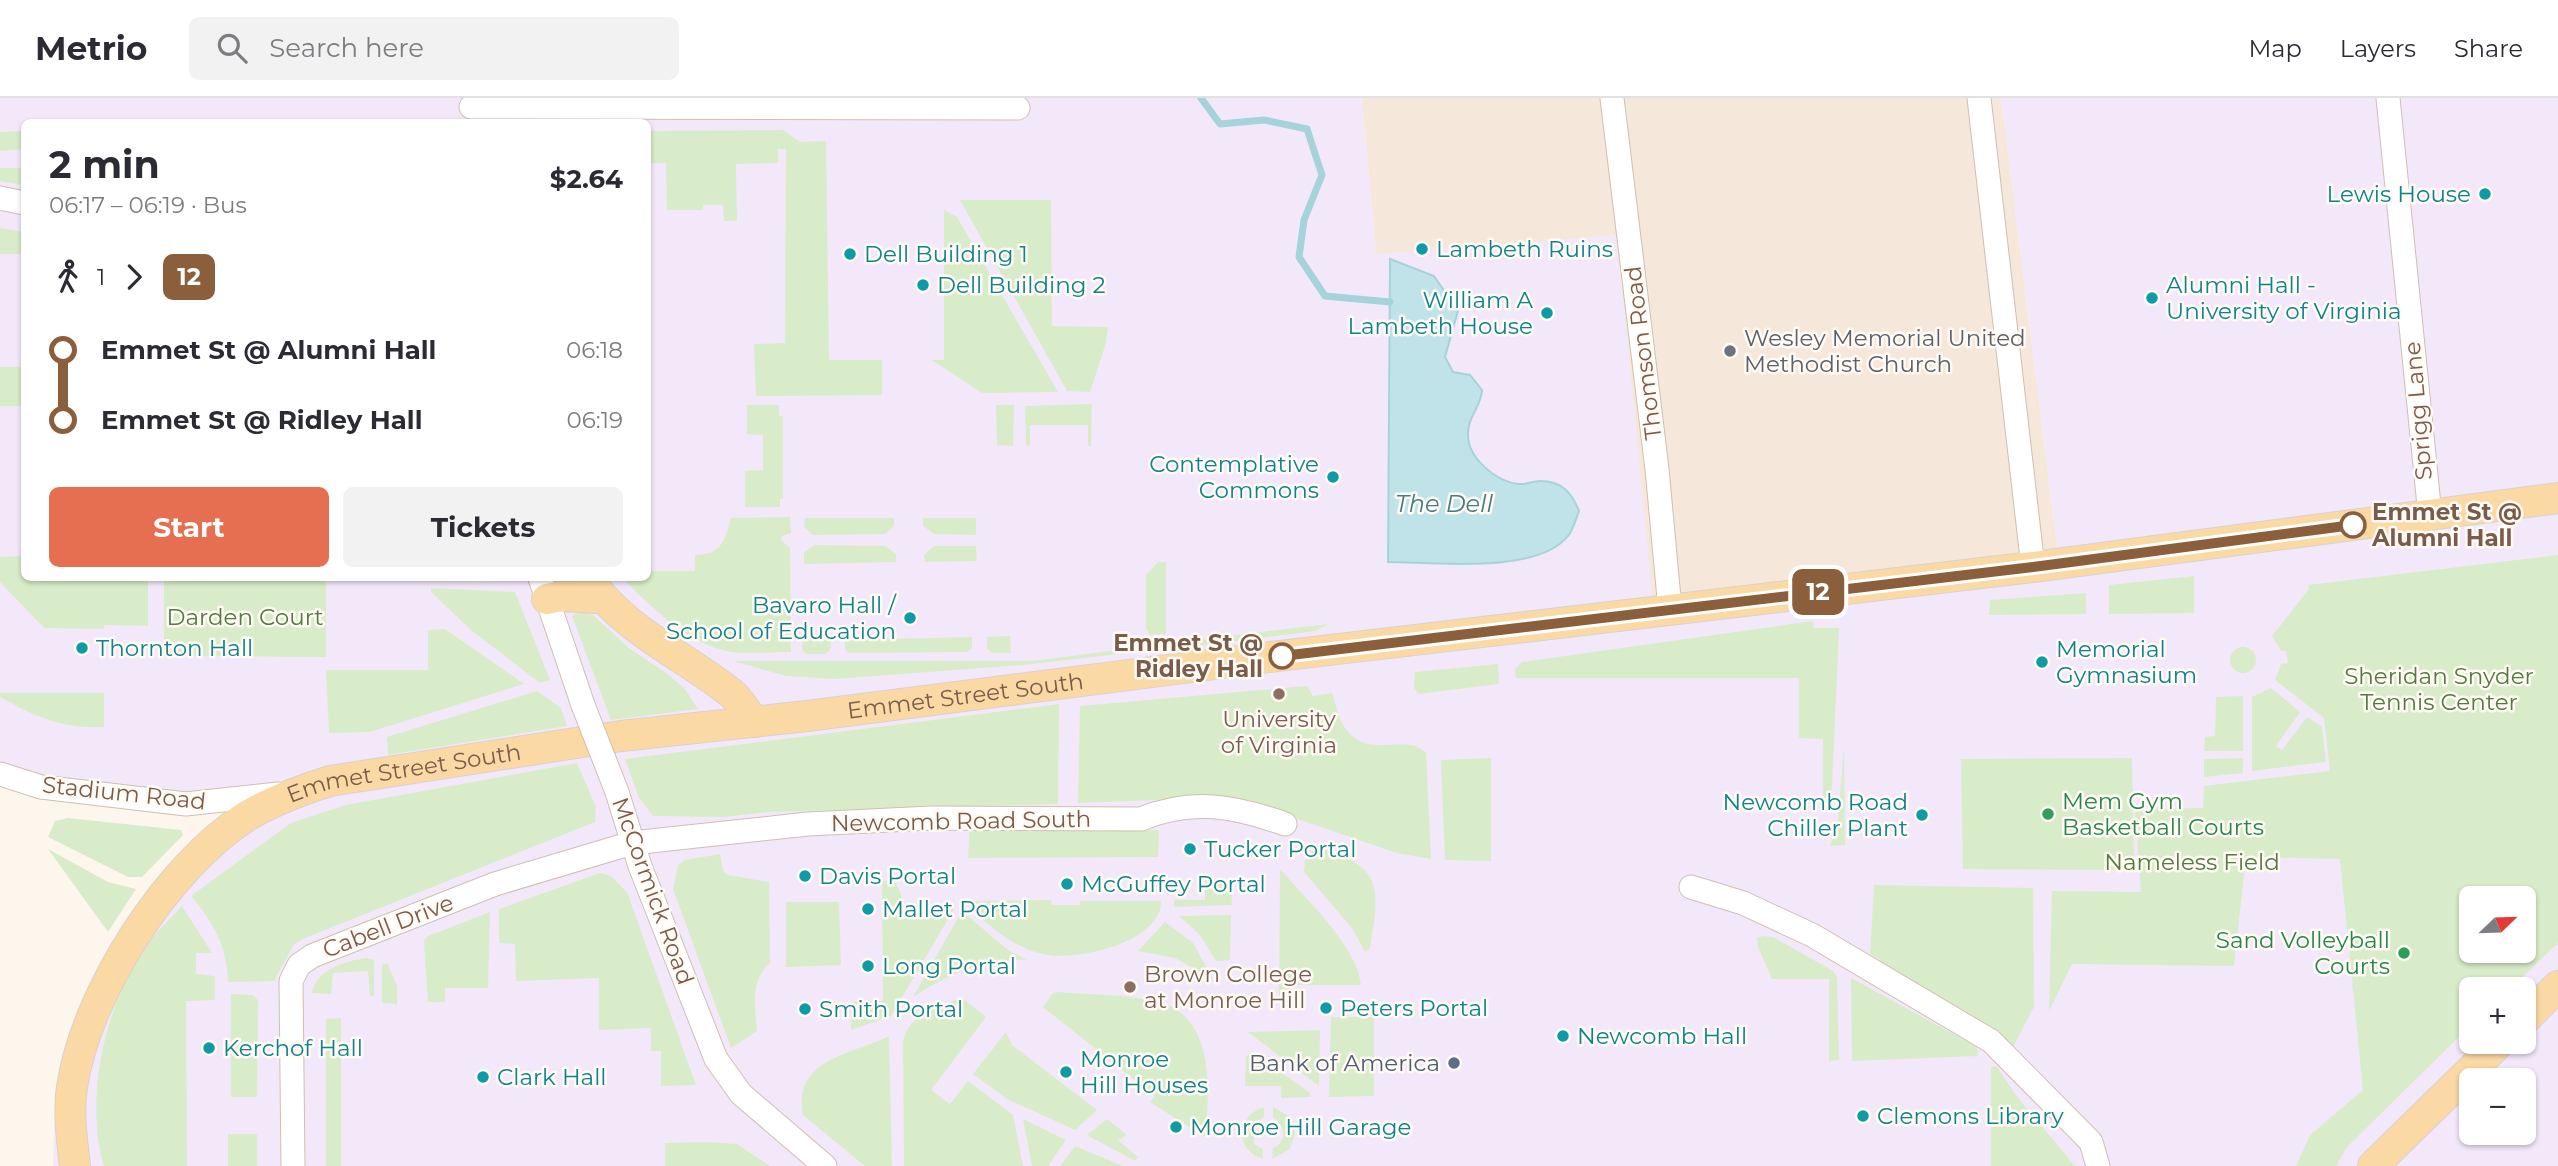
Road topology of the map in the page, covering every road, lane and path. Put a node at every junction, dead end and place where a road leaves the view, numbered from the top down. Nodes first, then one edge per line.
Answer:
1 (1612, 98) edge
2 (1979, 98) edge
3 (2388, 98) edge
4 (1018, 108) dead end
5 (472, 109) edge
6 (0, 198) edge
7 (21, 202) edge
8 (2558, 498) edge
9 (2430, 515) junction
10 (2033, 567) junction
11 (544, 588) edge
12 (595, 588) edge
13 (1670, 609) junction
14 (754, 722) junction
15 (0, 774) edge
16 (292, 793) junction
17 (1285, 824) dead end
18 (632, 843) junction
19 (1691, 887) dead end
20 (2558, 986) edge
21 (2536, 1008) edge
22 (2488, 1054) edge
23 (75, 1166) edge
24 (293, 1166) edge
25 (825, 1166) edge
26 (2098, 1166) edge
27 (2373, 1166) edge

1 - 13 street, Thomson Road
2 - 10 street
3 - 9 street, Sprigg Lane
4 - 5 street
6 - 7 street
8 - 9 main road, Emmet Street South
9 - 10 main road, Emmet Street South
10 - 13 main road, Emmet Street South
11 - 12 main road
11 - 18 street, McCormick Road, bridge
12 - 14 main road
13 - 14 main road, Emmet Street South
14 - 16 main road, Emmet Street South
15 - 16 street, Stadium Road
16 - 23 main road, Emmet Street South
17 - 18 street, Newcomb Road South
18 - 24 street, Cabell Drive
18 - 25 street, McCormick Road
19 - 26 street
20 - 21 main road
22 - 27 main road

